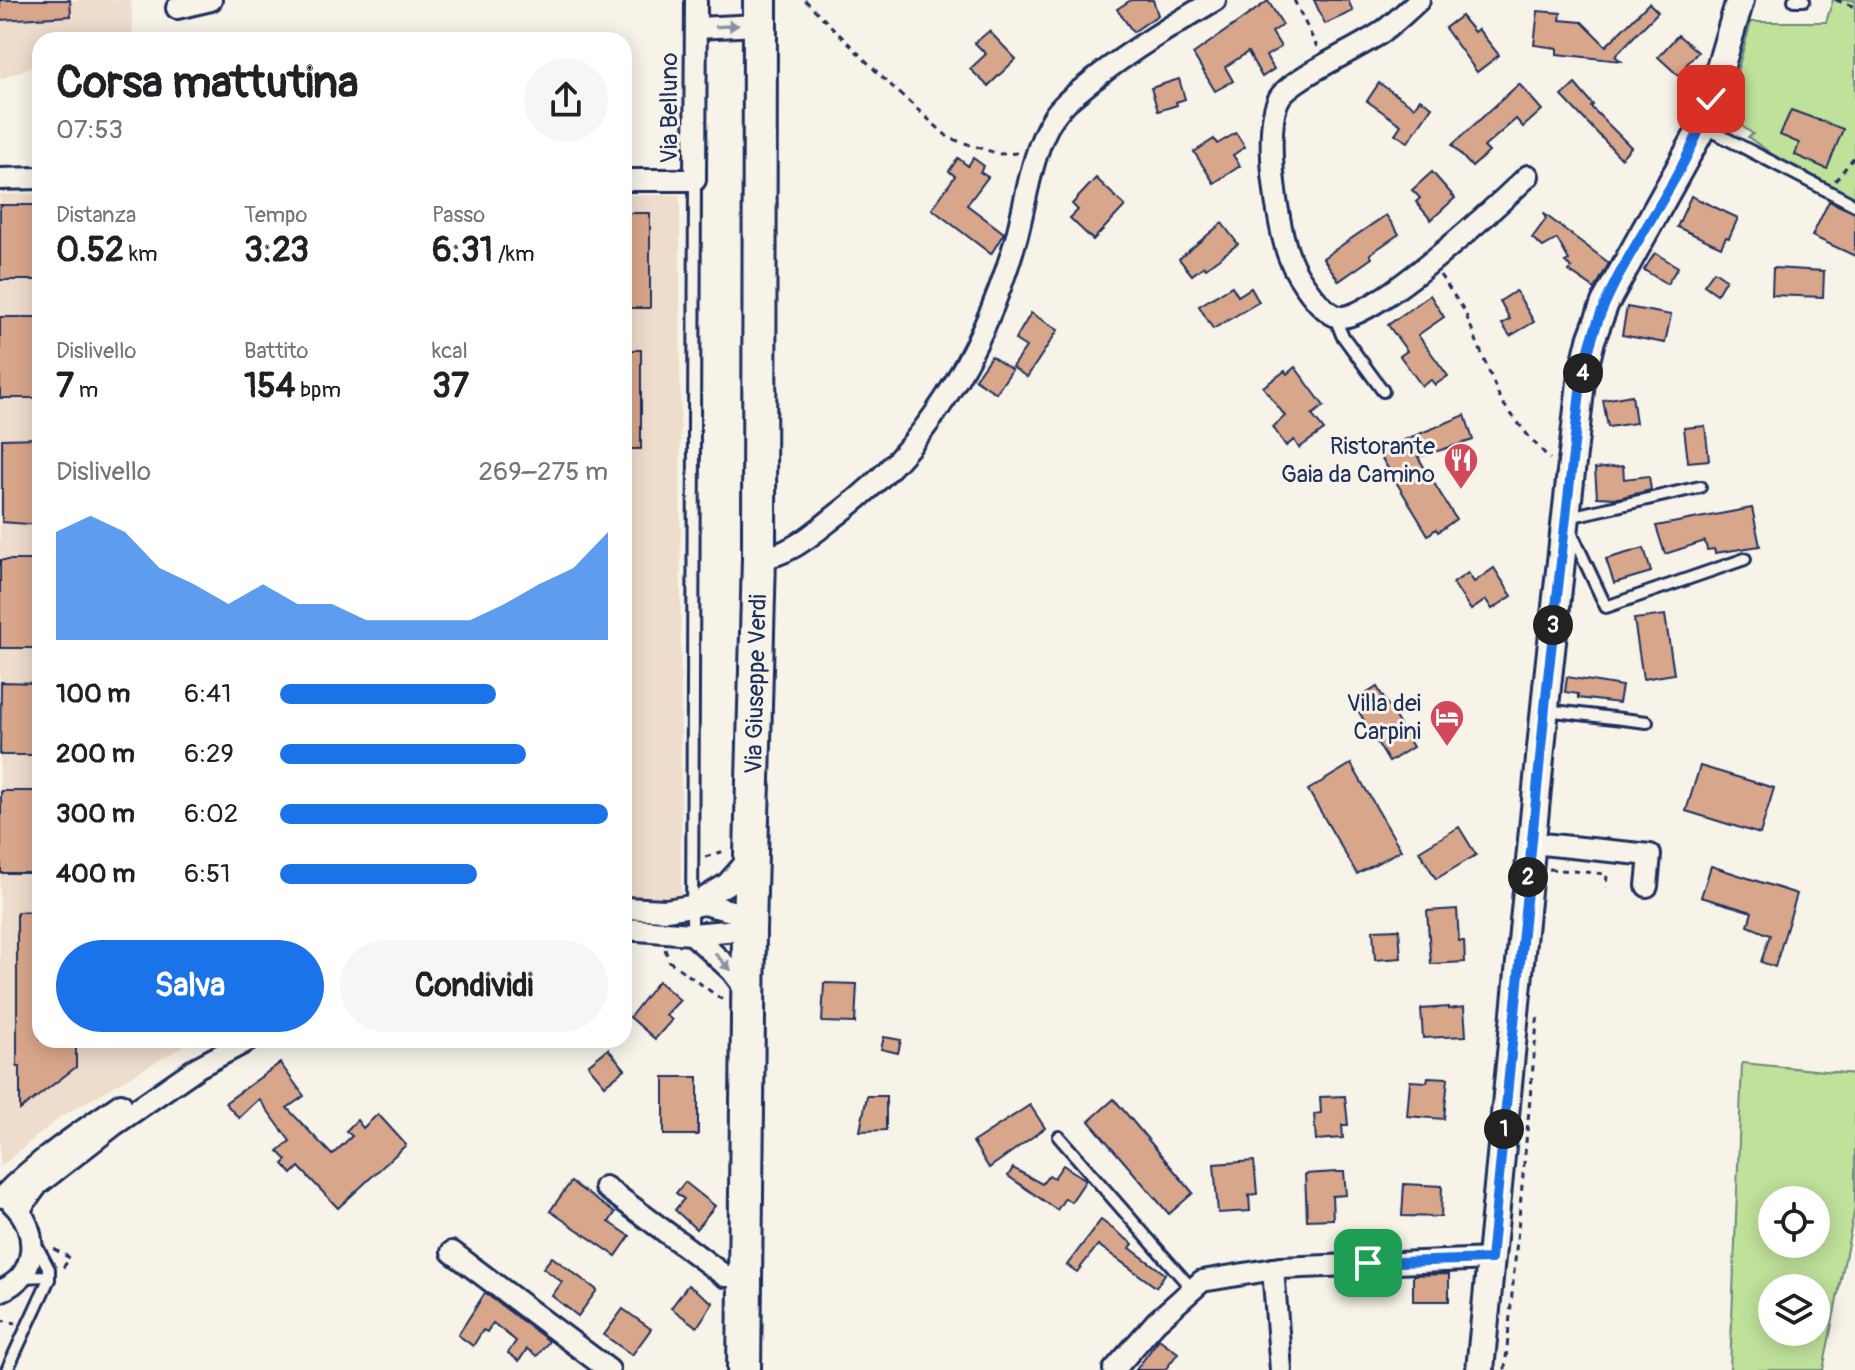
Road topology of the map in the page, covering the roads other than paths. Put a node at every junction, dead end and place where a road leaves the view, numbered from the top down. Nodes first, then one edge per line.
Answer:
1 (211, 0) edge
2 (696, 0) edge
3 (1215, 0) edge
4 (1419, 0) edge
5 (1740, 0) edge
6 (1794, 0) edge
7 (1804, 0) edge
8 (177, 8) dead end
9 (760, 13) edge
10 (696, 28) junction
11 (1703, 126) junction
12 (1528, 176) dead end
13 (32, 178) edge
14 (0, 179) edge
15 (632, 180) edge
16 (695, 180) junction
17 (1855, 205) edge
18 (1339, 317) junction
19 (1383, 391) dead end
20 (1700, 487) dead end
21 (1564, 518) junction
22 (759, 558) junction
23 (1745, 559) dead end
24 (1545, 710) junction
25 (1647, 722) dead end
26 (1532, 843) junction
27 (751, 856) junction
28 (1647, 886) dead end
29 (693, 905) junction
30 (632, 908) edge
31 (750, 923) junction
32 (632, 930) edge
33 (692, 934) junction
34 (738, 999) junction
35 (212, 1048) edge
36 (234, 1048) edge
37 (1059, 1137) dead end
38 (605, 1187) dead end
39 (1, 1197) edge
40 (19, 1210) junction
41 (40, 1242) junction
42 (452, 1252) dead end
43 (1491, 1259) junction
44 (1273, 1269) junction
45 (745, 1276) junction
46 (20, 1278) junction
47 (49, 1279) junction
48 (1193, 1290) junction
49 (0, 1291) edge
50 (7, 1370) edge
51 (609, 1370) edge
52 (744, 1370) edge
53 (1114, 1370) edge
54 (1281, 1370) edge
55 (1480, 1370) edge

1 - 8 street
2 - 10 street
3 - 22 street
4 - 18 street
5 - 11 street
6 - 7 lane
10 -> 9 street, Via Belluno
9 - 22 main road, Via Giuseppe Verdi
10 - 16 street, Via Belluno
11 - 17 lane
11 - 21 street
12 - 18 street
13 - 14 street
15 - 16 street, Via Belluno
16 - 29 lane
18 - 19 lane
20 - 21 lane
21 - 23 lane
21 - 24 street
22 - 27 main road, Via Giuseppe Verdi
24 - 25 lane
24 - 26 street
26 - 28 street
26 - 43 street
27 - 29 street
27 - 31 main road, Via Giuseppe Verdi
29 - 30 street
29 - 31 street
29 - 33 lane
31 - 33 street
31 - 34 main road, Via Giuseppe Verdi
32 - 33 street
33 -> 34 street
34 - 45 main road, Via Giuseppe Verdi
35 - 39 street
36 - 40 street
37 - 48 lane
38 - 45 street
39 - 40 street
40 - 41 street
41 - 46 street
41 - 47 lane
42 - 51 street
43 - 44 street
43 - 55 street
44 - 48 street
44 - 54 street
45 - 52 main road, Via Giuseppe Verdi
46 - 47 lane
46 - 49 street
47 - 50 lane
48 - 53 street

